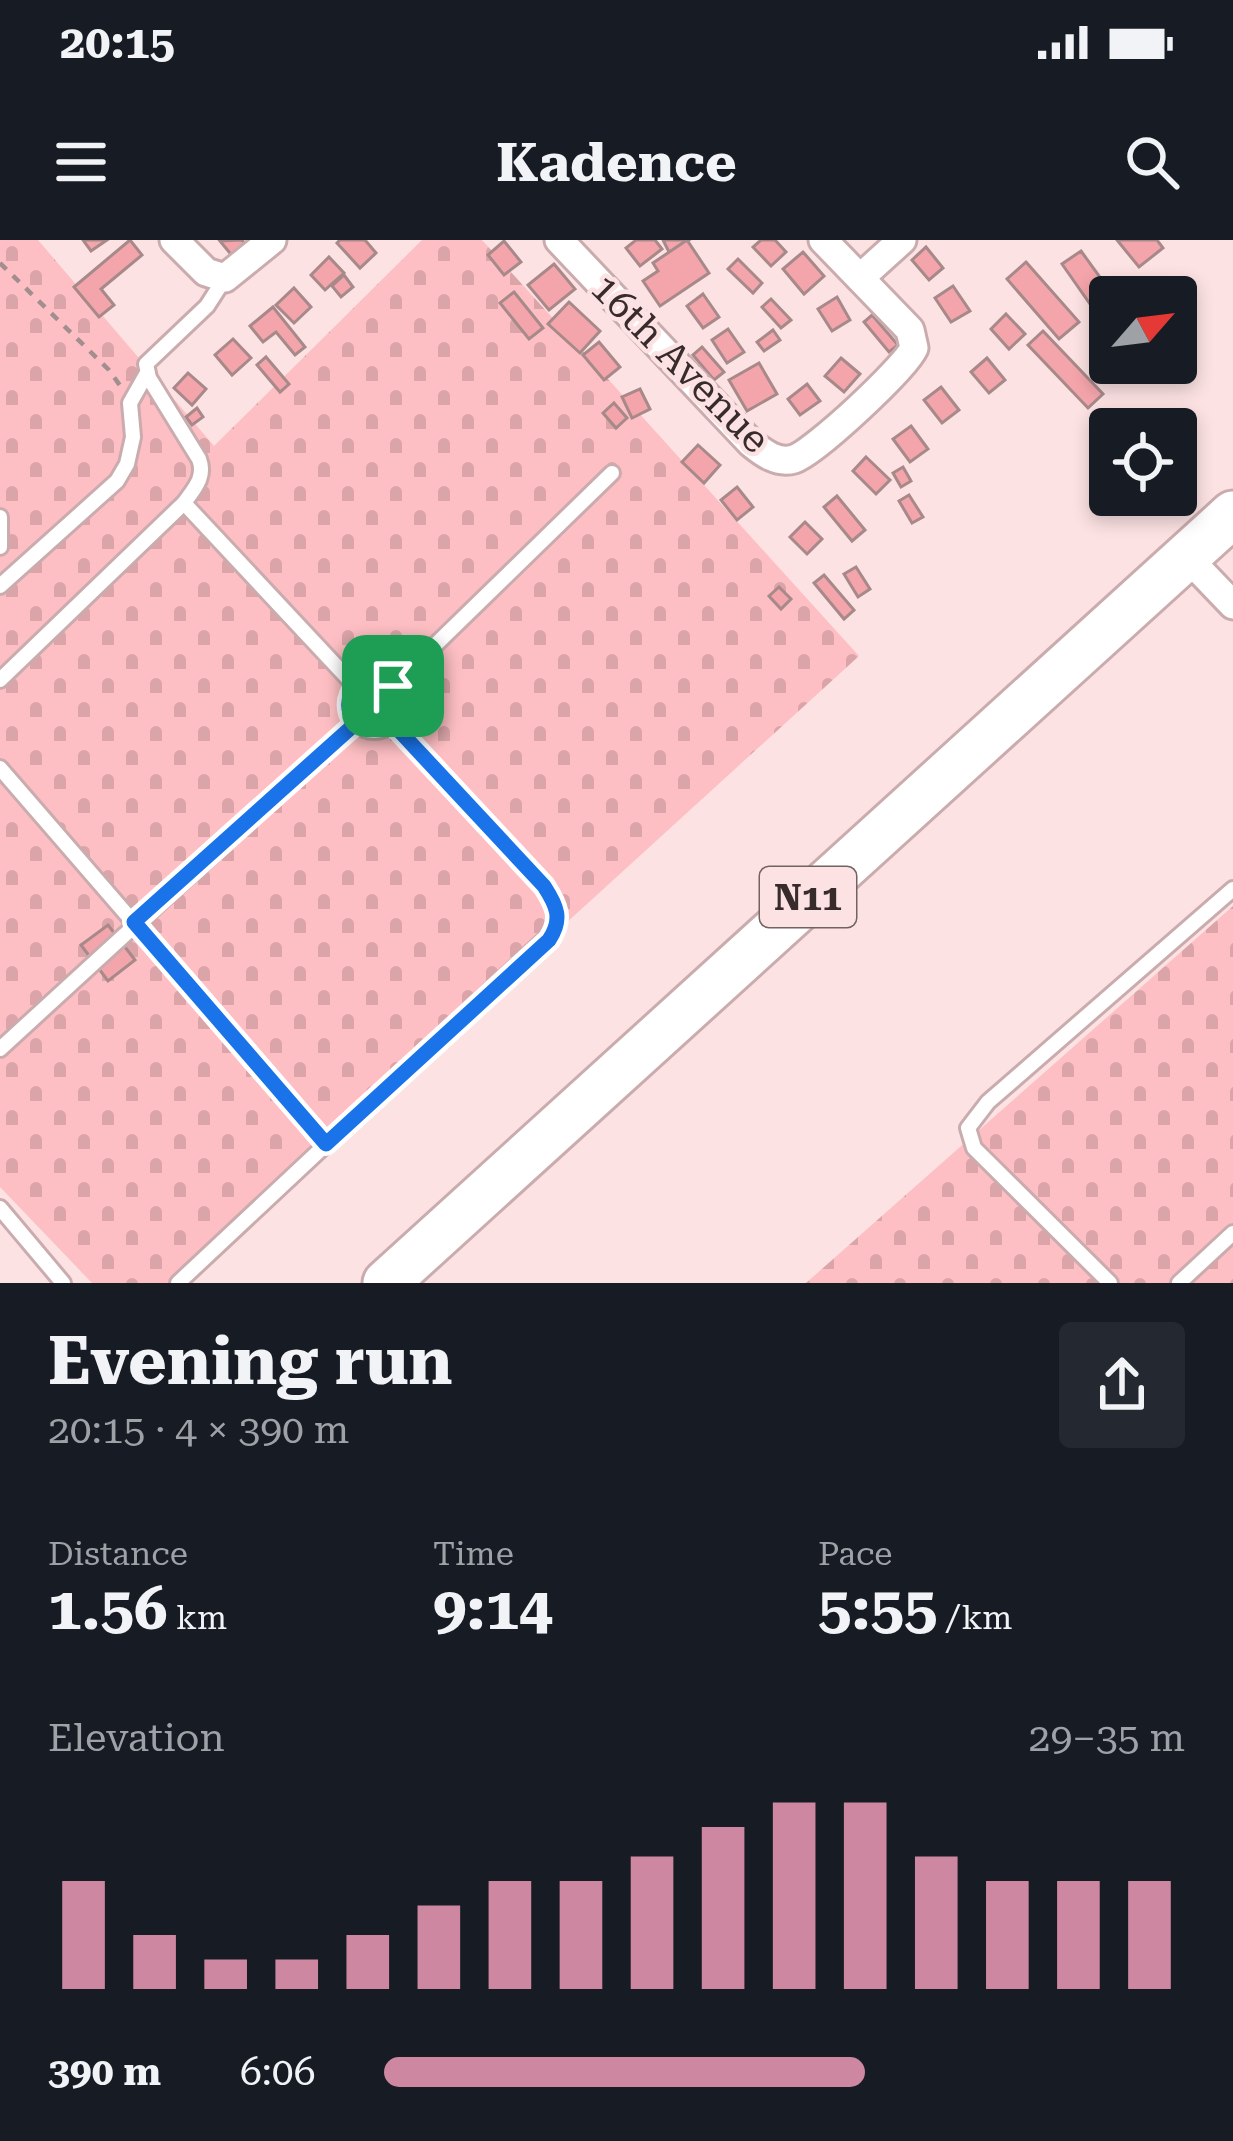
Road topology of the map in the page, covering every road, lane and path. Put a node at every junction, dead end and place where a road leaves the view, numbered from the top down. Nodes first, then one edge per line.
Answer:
1 (174, 240) edge
2 (272, 240) edge
3 (559, 240) edge
4 (824, 240) edge
5 (902, 240) edge
6 (0, 262) edge
7 (225, 278) junction
8 (860, 278) junction
9 (147, 373) junction
10 (130, 403) junction
11 (612, 473) dead end
12 (184, 503) junction
13 (1233, 514) edge
14 (0, 517) edge
15 (0, 547) edge
16 (1187, 556) junction
17 (0, 586) edge
18 (1233, 605) edge
19 (0, 680) edge
20 (355, 686) junction
21 (393, 686) junction
22 (355, 724) junction
23 (393, 724) junction
24 (0, 768) edge
25 (1233, 889) edge
26 (134, 922) junction
27 (0, 1048) edge
28 (326, 1144) junction
29 (0, 1208) edge
30 (1233, 1233) edge
31 (63, 1283) edge
32 (178, 1283) edge
33 (386, 1283) edge
34 (1110, 1283) edge
35 (1179, 1283) edge

1 - 7 street
2 - 7 street
3 - 8 street, 16th Avenue
4 - 8 street, 16th Avenue
5 - 8 street
6 - 10 path
7 - 9 lane
9 - 10 lane
9 - 12 lane
10 - 17 lane
11 - 21 lane
12 - 19 lane
12 - 20 lane
13 - 16 highway, N11
14 - 15 lane
16 - 18 street
16 - 33 highway, N11
20 - 21 lane
20 - 22 lane
21 - 23 lane
22 - 23 lane
22 - 26 lane
23 - 28 lane
24 - 26 lane
25 - 34 lane
26 - 27 lane
26 - 28 lane
28 - 32 lane
29 - 31 lane
30 - 35 lane

